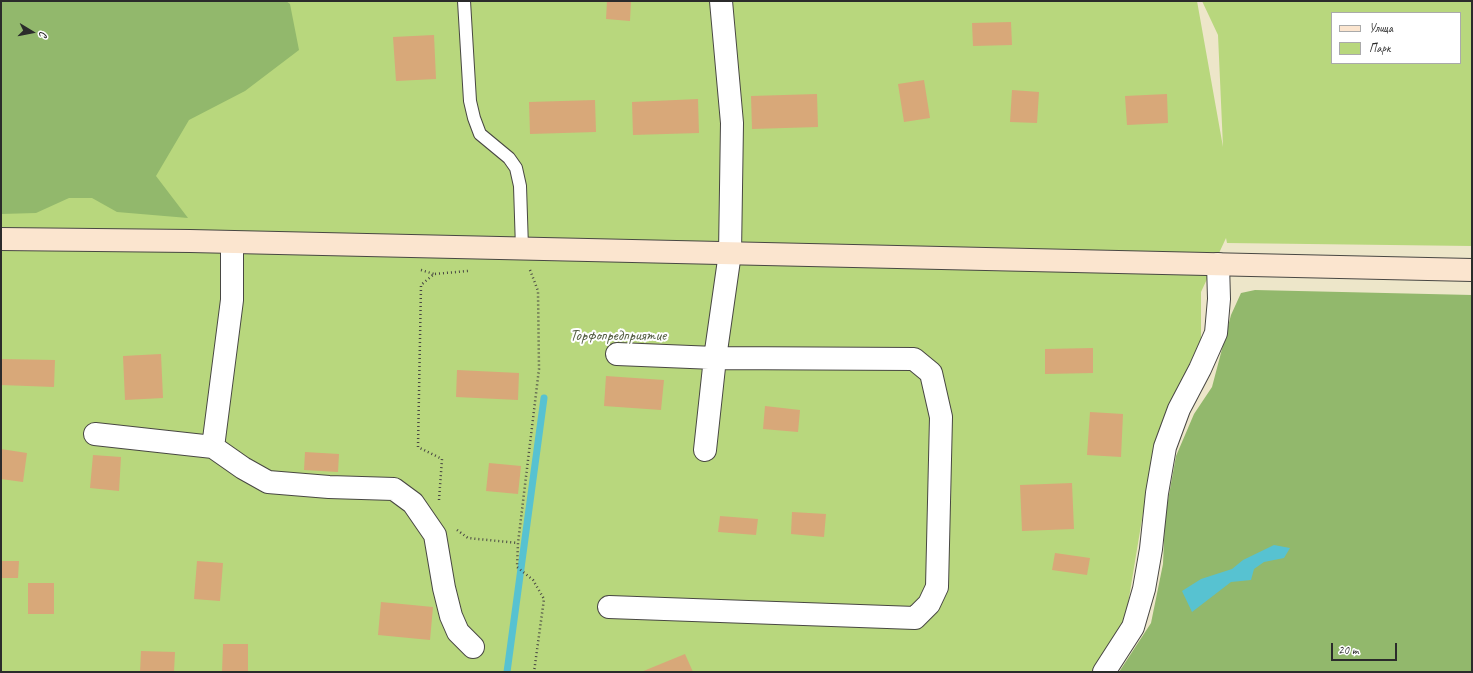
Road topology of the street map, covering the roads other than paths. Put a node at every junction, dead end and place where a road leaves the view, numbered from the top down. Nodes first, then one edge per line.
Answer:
1 (464, 1) edge
2 (721, 1) edge
3 (1, 239) edge
4 (232, 242) junction
5 (730, 253) junction
6 (526, 258) junction
7 (1218, 264) junction
8 (1472, 270) edge
9 (617, 354) dead end
10 (715, 358) junction
11 (95, 434) dead end
12 (213, 447) junction
13 (705, 450) dead end
14 (609, 608) dead end
15 (473, 647) dead end
16 (1104, 672) edge

1 - 6 lane
2 - 5 street
3 - 4 main road
4 - 6 main road
4 - 12 street
5 - 6 main road
5 - 7 main road
5 - 10 street
7 - 8 main road
7 - 16 street
9 - 10 street
10 - 13 street
10 - 14 street
11 - 12 street
12 - 15 street

